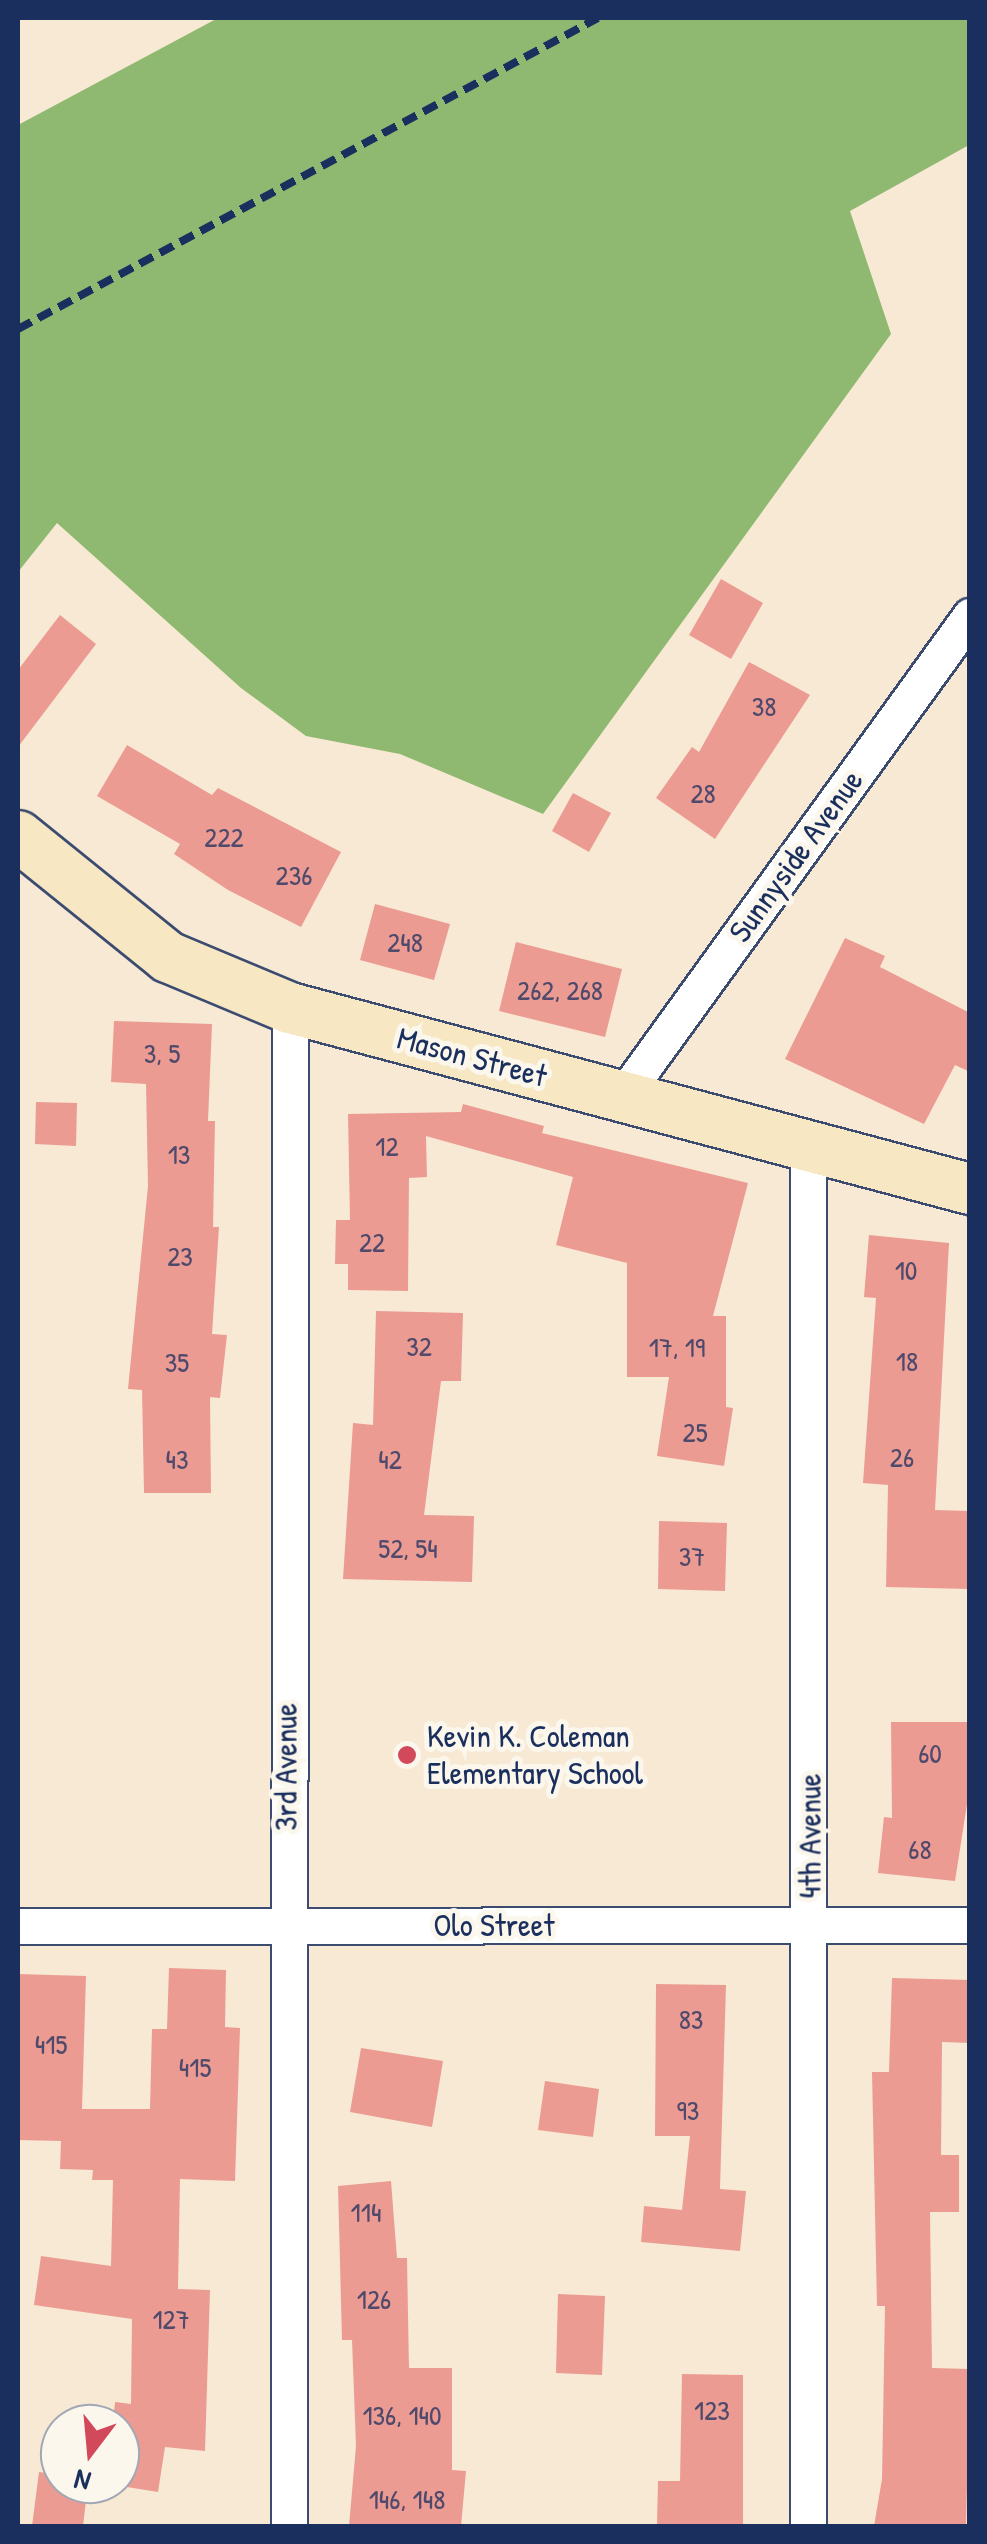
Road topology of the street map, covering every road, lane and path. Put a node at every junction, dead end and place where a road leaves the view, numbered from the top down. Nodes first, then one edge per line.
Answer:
1 (970, 616) edge
2 (18, 836) edge
3 (290, 1008) junction
4 (622, 1097) junction
5 (808, 1146) junction
6 (970, 1189) edge
7 (810, 1923) junction
8 (285, 1925) junction
9 (970, 1925) edge
10 (18, 1926) edge
11 (290, 2526) edge
12 (808, 2526) edge

1 - 4 street, Sunnyside Avenue
2 - 3 street, Mason Street
3 - 4 street, Mason Street
3 - 8 street, 3rd Avenue
4 - 5 street, Mason Street
5 - 6 street, Mason Street
5 - 7 street, 4th Avenue
7 - 8 street, Olo Street
7 - 9 street, Olo Street
7 - 12 street, 4th Avenue
8 - 10 street, Olo Street
8 - 11 street, 3rd Avenue

